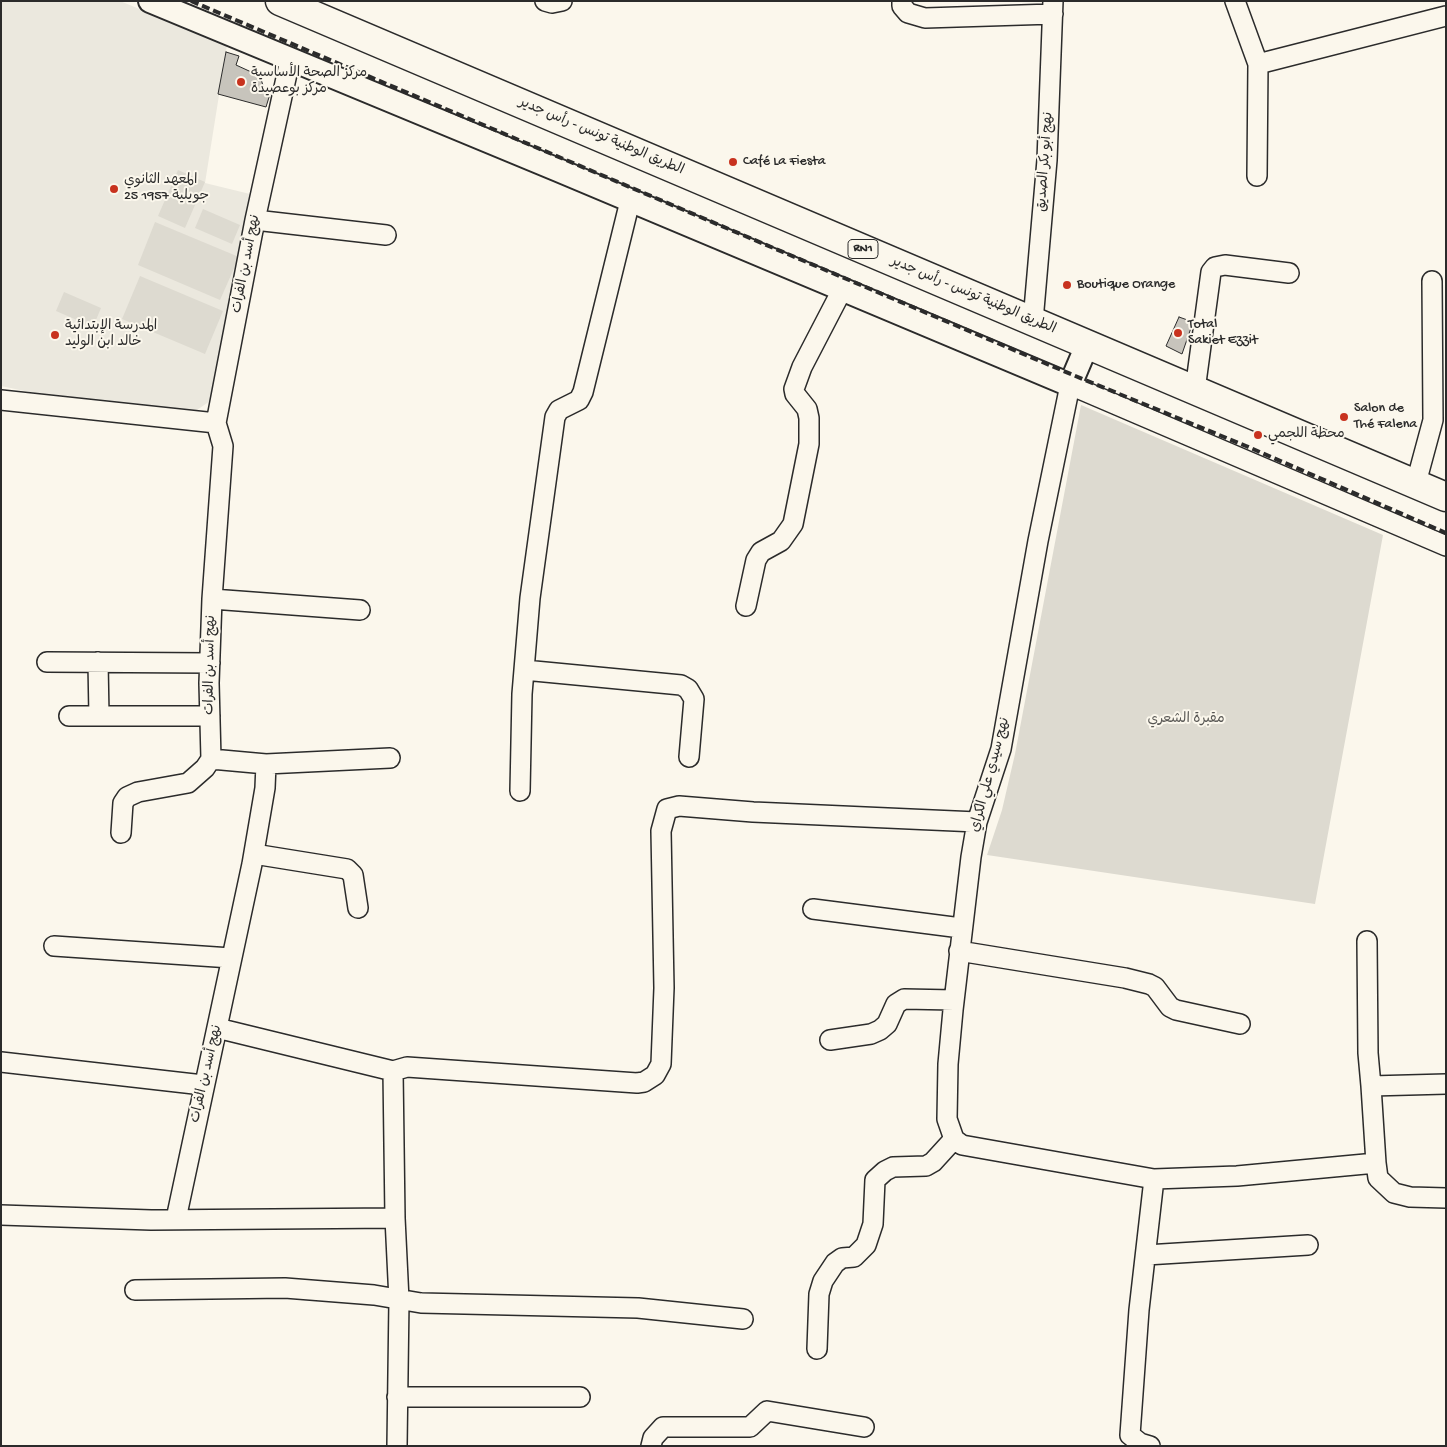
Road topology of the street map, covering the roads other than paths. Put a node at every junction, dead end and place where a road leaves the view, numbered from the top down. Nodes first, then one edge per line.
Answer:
1 (150, 1) edge
2 (280, 1) edge
3 (545, 1) edge
4 (562, 1) edge
5 (902, 1) edge
6 (1235, 1) edge
7 (1053, 8) edge
8 (320, 9) edge
9 (1446, 16) edge
10 (290, 60) junction
11 (1258, 64) junction
12 (1257, 176) dead end
13 (630, 201) junction
14 (255, 220) junction
15 (386, 235) dead end
16 (1288, 273) dead end
17 (1432, 281) dead end
18 (842, 290) junction
19 (1033, 321) junction
20 (1087, 345) junction
21 (1070, 385) junction
22 (1195, 390) junction
23 (1, 400) edge
24 (216, 423) junction
25 (1416, 483) junction
26 (1446, 497) edge
27 (1446, 546) edge
28 (212, 599) junction
29 (746, 606) dead end
30 (360, 610) dead end
31 (47, 662) dead end
32 (98, 662) junction
33 (210, 663) junction
34 (524, 670) junction
35 (69, 716) dead end
36 (99, 716) junction
37 (210, 716) junction
38 (689, 757) dead end
39 (390, 758) dead end
40 (211, 759) junction
41 (266, 764) junction
42 (520, 791) dead end
43 (977, 822) junction
44 (121, 833) dead end
45 (254, 854) junction
46 (358, 908) dead end
47 (813, 909) dead end
48 (961, 928) junction
49 (1367, 941) dead end
50 (54, 946) dead end
51 (959, 951) junction
52 (231, 958) junction
53 (954, 1000) junction
54 (1240, 1024) dead end
55 (217, 1028) junction
56 (830, 1040) dead end
57 (1, 1062) edge
58 (393, 1071) junction
59 (1446, 1084) edge
60 (203, 1085) junction
61 (1371, 1086) junction
62 (954, 1139) junction
63 (1376, 1163) junction
64 (1154, 1179) junction
65 (1446, 1198) edge
66 (1, 1215) edge
67 (395, 1218) junction
68 (176, 1219) junction
69 (1308, 1245) dead end
70 (1146, 1254) junction
71 (135, 1290) dead end
72 (399, 1300) junction
73 (743, 1319) dead end
74 (817, 1349) dead end
75 (398, 1397) junction
76 (580, 1397) dead end
77 (864, 1427) dead end
78 (397, 1446) edge
79 (652, 1446) edge
80 (1150, 1446) edge

1 - 10 street
2 - 8 main road, الطريق الوطنية تونس - رأس جدير / RN1
3 - 4 street
5 - 7 street
6 - 11 street
7 - 19 street, نهج أبو بكر الصديق
8 - 19 main road, الطريق الوطنية تونس - رأس جدير / RN1
9 - 11 street
10 - 13 street
10 - 14 street, نهج أسد بن الفرات
11 - 12 street
13 - 18 street
13 - 34 street
14 - 15 street
14 - 24 street, نهج أسد بن الفرات
16 - 22 street
17 - 25 street
18 - 21 street
18 - 29 street
19 - 20 main road, الطريق الوطنية تونس - رأس جدير / RN1
20 - 21 street
20 - 22 main road, الطريق الوطنية تونس - رأس جدير / RN1
21 - 27 street
21 - 43 street, نهج سيدي علي الكراي
22 - 25 main road, الطريق الوطنية تونس - رأس جدير / RN1
23 - 24 street
24 - 28 street, نهج أسد بن الفرات
25 - 26 main road, الطريق الوطنية تونس - رأس جدير / RN1
28 - 30 street
28 - 33 street, نهج أسد بن الفرات
31 - 32 street
32 - 33 street
32 - 36 street
33 - 37 street, نهج أسد بن الفرات
34 - 38 street
34 - 42 street
35 - 36 street
36 - 37 street
37 - 40 street, نهج أسد بن الفرات
39 - 41 street
40 - 41 street
40 - 44 street
41 - 45 street, نهج أسد بن الفرات
43 - 48 street, نهج سيدي علي الكراي
43 - 58 street
45 - 46 street
45 - 52 street, نهج أسد بن الفرات
47 - 48 street
48 - 51 street, نهج سيدي علي الكراي
49 - 61 street
50 - 52 street
51 - 53 street, نهج سيدي علي الكراي
51 - 54 street
52 - 55 street, نهج أسد بن الفرات
53 - 56 street
53 - 62 street, نهج سيدي علي الكراي
55 - 58 street
55 - 60 street, نهج أسد بن الفرات
57 - 60 street
58 - 67 street
59 - 61 street
60 - 68 street, نهج أسد بن الفرات
61 - 63 street
62 - 64 street
62 - 74 street
63 - 64 street
63 - 65 street
64 - 70 street
66 - 68 street
67 - 68 street
67 - 72 street
69 - 70 street
70 - 80 street
71 - 72 street
72 - 73 street
72 - 75 street
75 - 76 street
75 - 78 street
77 - 79 street

